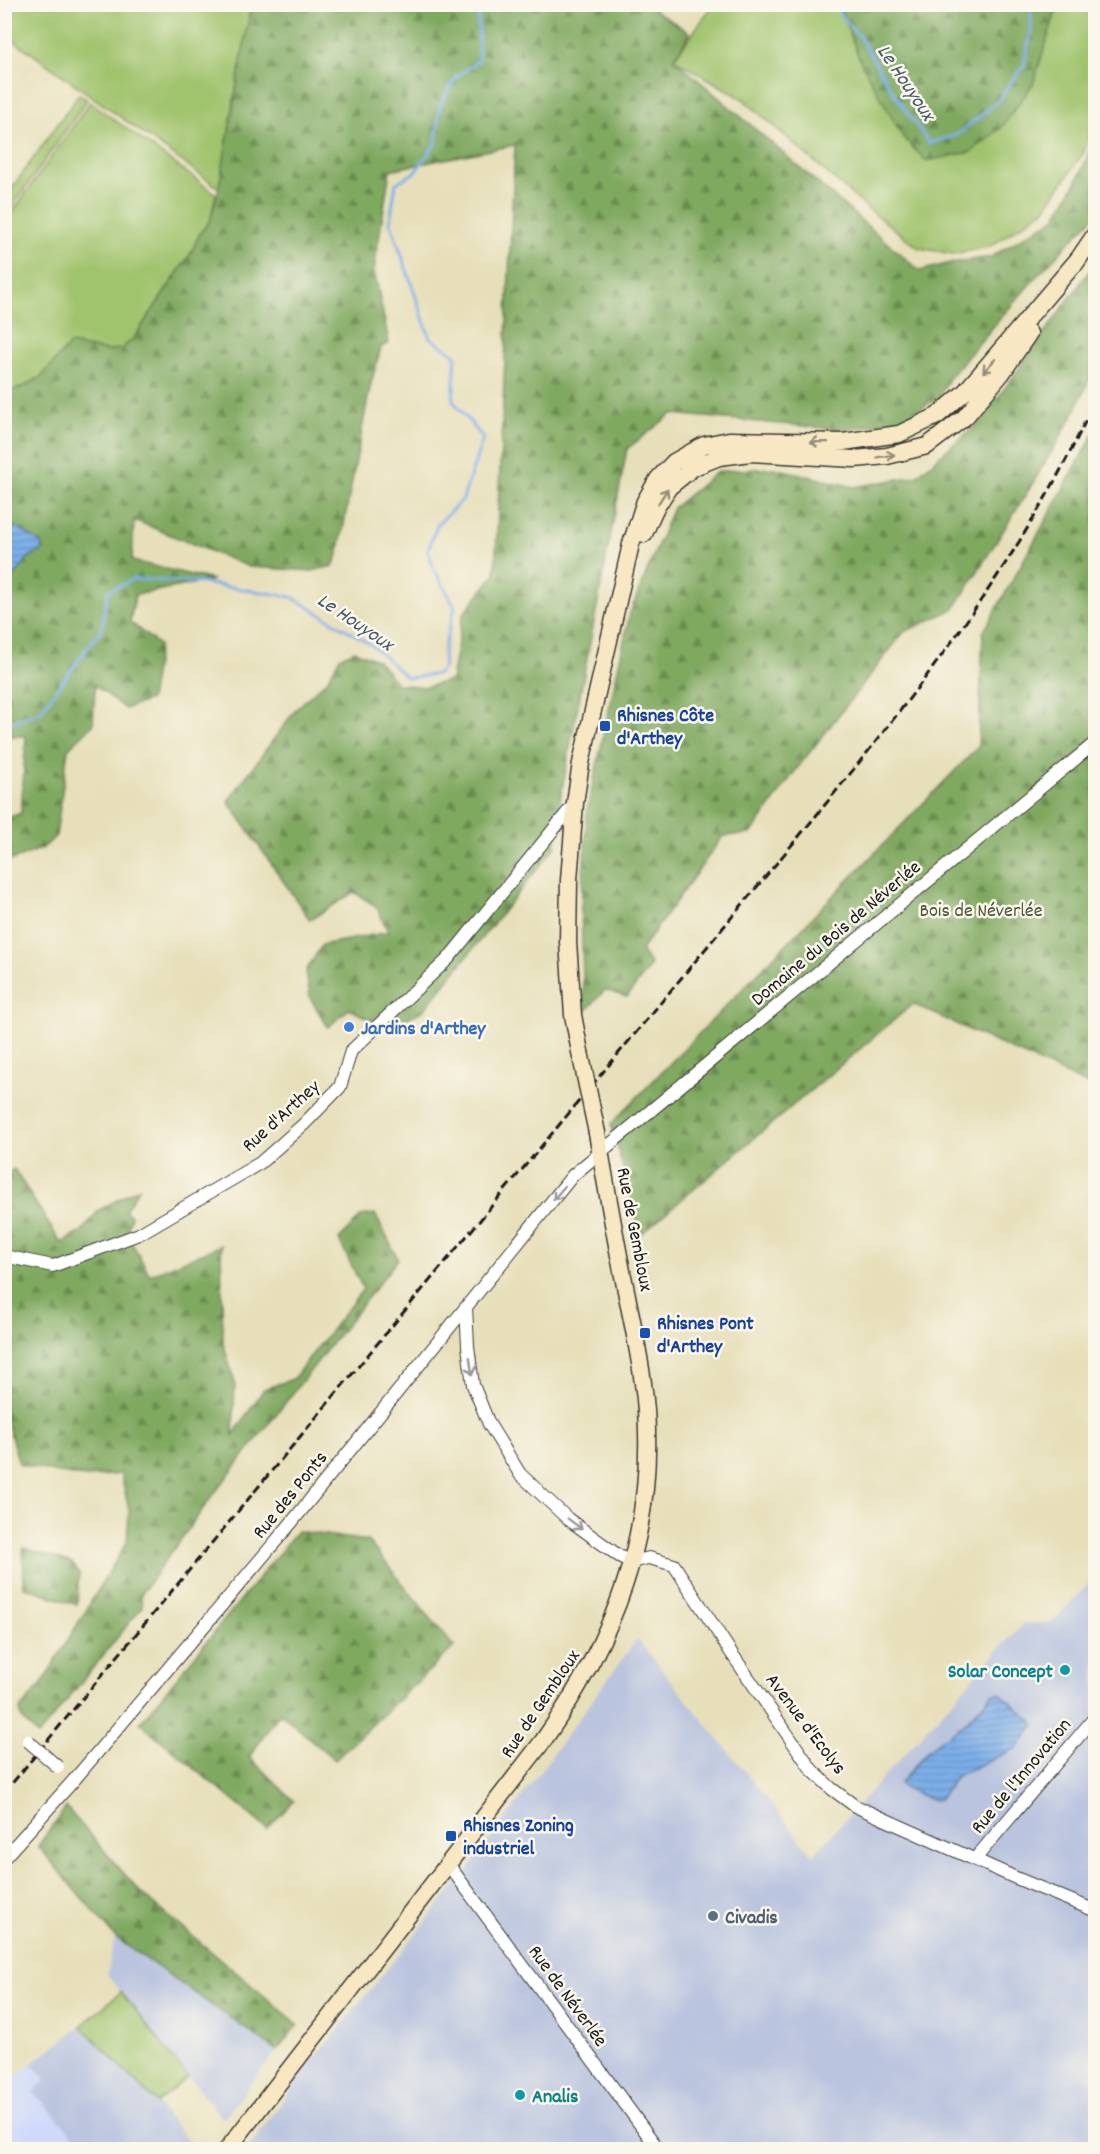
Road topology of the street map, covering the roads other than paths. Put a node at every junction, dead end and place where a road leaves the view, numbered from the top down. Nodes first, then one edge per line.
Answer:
1 (1095, 233) edge
2 (1095, 742) edge
3 (575, 803) junction
4 (600, 1152) junction
5 (4, 1256) edge
6 (466, 1307) junction
7 (631, 1562) junction
8 (1095, 1716) edge
9 (28, 1741) dead end
10 (74, 1780) junction
11 (4, 1858) edge
12 (975, 1859) junction
13 (448, 1864) junction
14 (1095, 1911) edge
15 (227, 2150) edge
16 (659, 2150) edge

1 - 3 main road, Rue de Gembloux
2 - 4 street, Domaine du Bois de Néverlée
3 - 4 main road, Rue de Gembloux, bridge
3 - 5 street, Rue d'Arthey
4 -> 6 street, Rue des Ponts
4 - 7 main road, Rue de Gembloux
6 -> 7 street
6 - 10 street, Rue des Ponts
7 - 12 street, Avenue d'Ecolys
7 - 13 main road, Rue de Gembloux
8 - 12 street, Rue de l'Innovation
9 - 10 street, bridge
10 - 11 street, Rue des Ponts
12 - 14 street, Avenue d'Ecolys
13 - 15 main road, Rue de Gembloux
13 - 16 street, Rue de Néverlée

